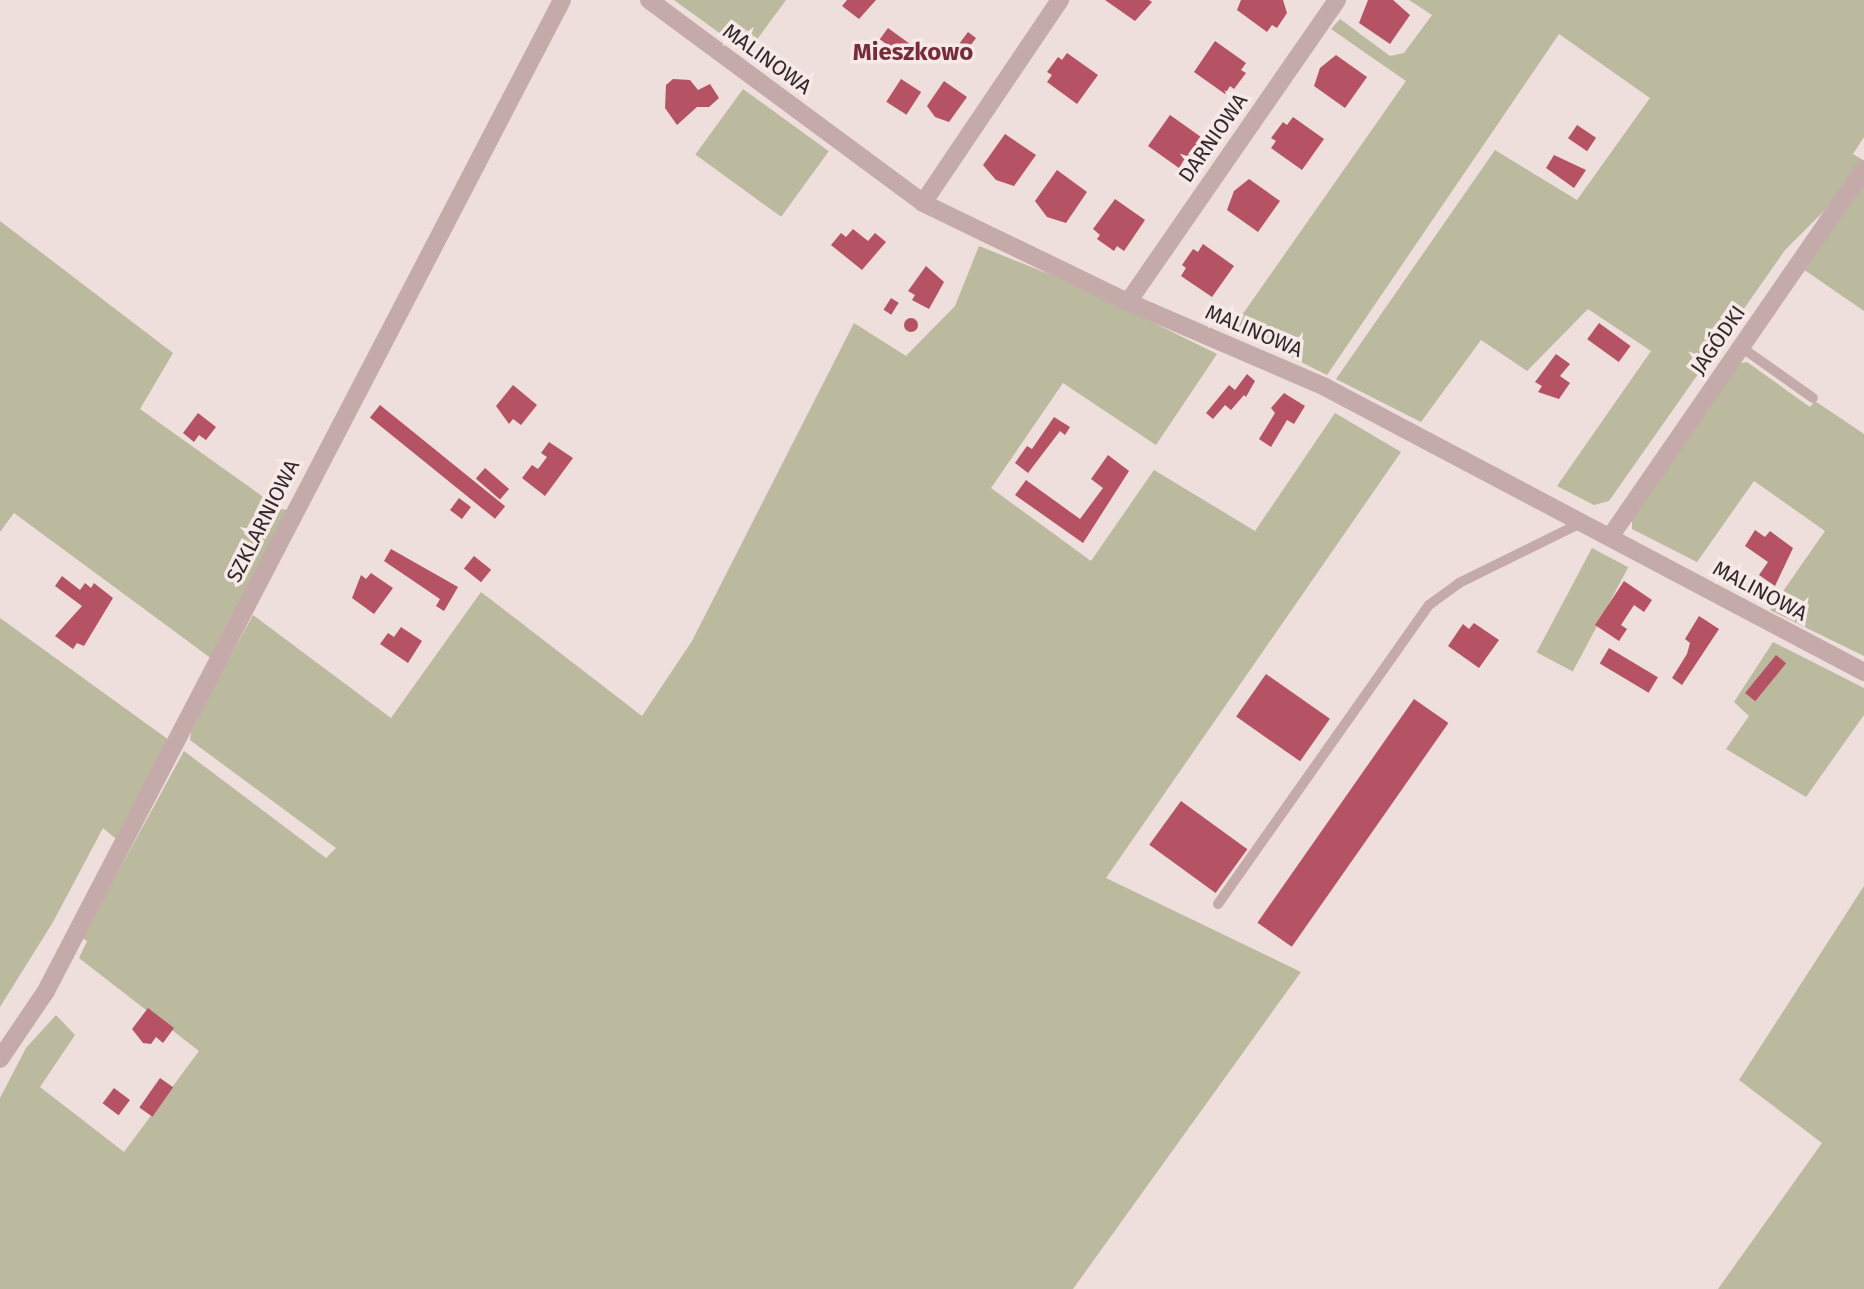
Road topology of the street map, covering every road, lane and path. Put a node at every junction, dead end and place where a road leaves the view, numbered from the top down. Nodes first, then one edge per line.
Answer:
1 (562, 0) edge
2 (649, 0) edge
3 (1060, 0) edge
4 (1337, 0) edge
5 (1864, 169) edge
6 (923, 203) junction
7 (1128, 302) junction
8 (1741, 347) junction
9 (1813, 398) dead end
10 (1583, 522) junction
11 (1610, 537) junction
12 (1864, 671) edge
13 (1218, 904) dead end
14 (0, 1059) edge

1 - 14 street, SZKLARNIOWA
2 - 6 street, MALINOWA
3 - 6 street
4 - 7 street, DARNIOWA
5 - 8 street, JAGÓDKI
6 - 7 street, MALINOWA
7 - 10 street, MALINOWA
8 - 9 lane
8 - 11 street, JAGÓDKI
10 - 11 street, MALINOWA
10 - 13 lane
11 - 12 street, MALINOWA

